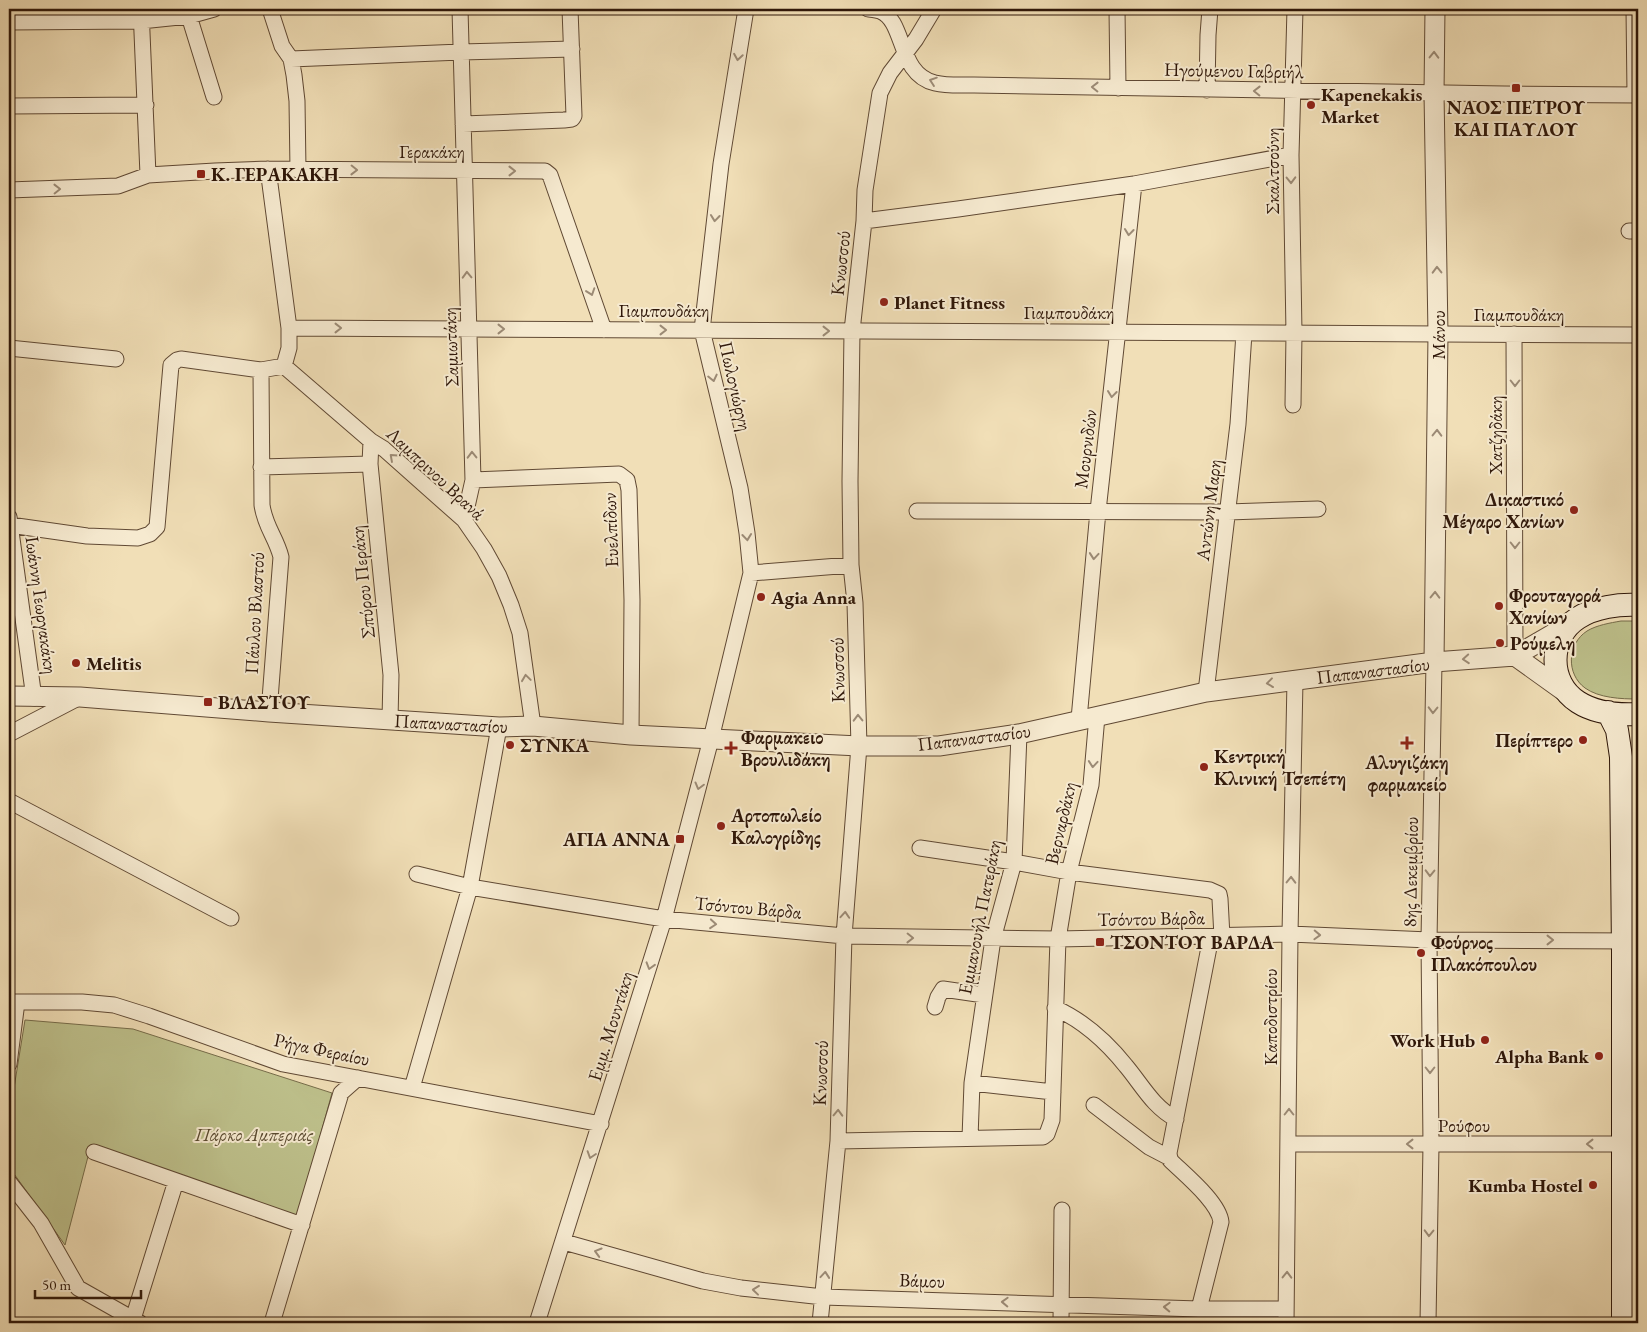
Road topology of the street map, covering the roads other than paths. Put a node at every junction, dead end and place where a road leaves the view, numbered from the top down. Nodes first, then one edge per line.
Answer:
1 (214, 9) edge
2 (270, 9) edge
3 (460, 9) edge
4 (570, 9) edge
5 (746, 9) edge
6 (868, 9) edge
7 (934, 9) edge
8 (1117, 9) edge
9 (1210, 9) edge
10 (1295, 9) edge
11 (1435, 9) edge
12 (1634, 9) edge
13 (141, 15) edge
14 (189, 16) junction
15 (9, 22) edge
16 (572, 49) junction
17 (461, 52) junction
18 (904, 52) junction
19 (291, 59) junction
20 (1118, 88) junction
21 (1207, 90) junction
22 (1293, 91) junction
23 (1434, 93) junction
24 (1636, 94) edge
25 (214, 97) dead end
26 (146, 105) junction
27 (9, 106) edge
28 (463, 124) junction
29 (1291, 155) junction
30 (268, 169) junction
31 (298, 170) junction
32 (464, 171) junction
33 (148, 175) junction
34 (1134, 184) junction
35 (9, 190) edge
36 (864, 221) junction
37 (289, 328) junction
38 (469, 329) junction
39 (604, 330) junction
40 (702, 330) junction
41 (852, 331) junction
42 (1119, 332) junction
43 (1244, 333) junction
44 (1294, 333) junction
45 (1438, 334) junction
46 (1514, 334) junction
47 (1638, 335) edge
48 (9, 348) edge
49 (116, 359) dead end
50 (284, 366) junction
51 (261, 370) junction
52 (1293, 406) dead end
53 (371, 441) junction
54 (370, 464) junction
55 (261, 467) junction
56 (473, 480) junction
57 (1318, 509) dead end
58 (1098, 511) junction
59 (917, 512) dead end
60 (1228, 512) junction
61 (464, 520) junction
62 (10, 521) edge
63 (851, 565) junction
64 (751, 573) junction
65 (1638, 605) edge
66 (1570, 624) junction
67 (1515, 656) junction
68 (1434, 662) junction
69 (1294, 680) junction
70 (1206, 692) junction
71 (1568, 694) junction
72 (9, 696) edge
73 (80, 697) junction
74 (34, 698) junction
75 (268, 712) junction
76 (1608, 712) junction
77 (1638, 714) edge
78 (1088, 718) junction
79 (390, 720) junction
80 (500, 726) junction
81 (533, 726) junction
82 (9, 734) edge
83 (1019, 734) junction
84 (632, 735) junction
85 (711, 738) junction
86 (858, 746) junction
87 (9, 801) edge
88 (920, 848) dead end
89 (1014, 862) junction
90 (1069, 872) junction
91 (417, 874) dead end
92 (470, 887) junction
93 (231, 918) dead end
94 (664, 920) junction
95 (1290, 934) junction
96 (844, 936) junction
97 (1216, 937) junction
98 (993, 939) junction
99 (1058, 939) junction
100 (1429, 940) junction
101 (1631, 941) edge
102 (984, 995) junction
103 (13, 1002) edge
104 (935, 1007) dead end
105 (1054, 1008) junction
106 (9, 1064) edge
107 (358, 1078) junction
108 (972, 1083) junction
109 (412, 1088) junction
110 (1053, 1092) junction
111 (1094, 1105) dead end
112 (1176, 1119) junction
113 (601, 1124) junction
114 (970, 1138) junction
115 (838, 1140) junction
116 (1289, 1144) junction
117 (1631, 1144) edge
118 (1431, 1145) junction
119 (94, 1152) dead end
120 (1170, 1158) junction
121 (176, 1181) junction
122 (9, 1182) edge
123 (1062, 1210) dead end
124 (302, 1224) junction
125 (564, 1242) junction
126 (823, 1297) junction
127 (1060, 1303) junction
128 (1199, 1309) junction
129 (1286, 1316) edge
130 (137, 1321) edge
131 (272, 1323) edge
132 (537, 1323) edge
133 (820, 1323) edge
134 (1061, 1323) edge
135 (1428, 1323) edge
136 (1622, 1323) edge

1 - 14 street
2 - 19 street
3 - 17 street, Σαμιωτάκη
4 - 16 street
5 -> 40 street, Πωλογιώργη
6 - 18 street, Ηγούμενου Γαβριήλ
7 - 18 street, Κνωσσού
8 - 20 street
9 - 21 street
10 - 22 street, Σκαλτσούνη
23 -> 11 street, Μάνου
12 - 24 street
13 - 14 street
13 - 15 street
13 - 26 street
14 - 25 street
16 - 17 street
16 - 28 street
17 - 19 street
17 - 28 street, Σαμιωτάκη
20 -> 18 street, Ηγούμενου Γαβριήλ
18 - 36 street, Κνωσσού
19 - 31 street
20 - 21 street, Ηγούμενου Γαβριήλ
22 -> 21 street, Ηγούμενου Γαβριήλ
22 - 23 street, Ηγούμενου Γαβριήλ
22 - 29 street, Σκαλτσούνη
23 - 24 street, Ηγούμενου Γαβριήλ
45 -> 23 street, Μάνου
26 - 27 street
26 - 33 street
28 - 32 street, Σαμιωτάκη
29 - 34 street
29 -> 44 street, Σκαλτσούνη
30 - 31 street, Γερακάκη
30 - 33 street, Γερακάκη
30 - 37 street
31 -> 32 street, Γερακάκη
38 -> 32 street, Σαμιωτάκη
32 -> 39 street, Γερακάκη
35 -> 33 street, Γερακάκη
34 - 36 street
34 -> 42 street, Μουρνιδών
36 - 41 street, Κνωσσού
37 -> 38 street, Γιαμπουδάκη
37 - 50 street
38 -> 39 street, Γιαμπουδάκη
56 -> 38 street, Σαμιωτάκη
39 -> 40 street, Γιαμπουδάκη
40 -> 41 street, Γιαμπουδάκη
40 -> 64 street, Πωλογιώργη
41 - 42 street, Γιαμπουδάκη
41 - 63 street, Κνωσσού
42 - 43 street, Γιαμπουδάκη
42 -> 58 street, Μουρνιδών
43 - 44 street, Γιαμπουδάκη
43 - 60 street, Αντώνη Μαρη
44 - 45 street, Γιαμπουδάκη
44 - 52 street, Σκαλτσούνη
45 - 46 street, Γιαμπουδάκη
68 -> 45 street, Μάνου
46 - 47 street, Γιαμπουδάκη
46 -> 67 street, Χατζηδάκη
48 - 49 street
50 - 51 street
50 - 53 street, Λαμπρινου Βρανά
51 - 55 street, Πάυλου Βλαστού
51 - 62 street
53 - 54 street, Σπύρου Περάκη
61 -> 53 street, Λαμπρινου Βρανά
54 - 55 street
54 - 79 street, Σπύρου Περάκη
55 - 75 street, Πάυλου Βλαστού
56 - 61 street, Σαμιωτάκη
56 - 84 street, Ευελπίδων
57 - 60 street
58 - 59 street
58 - 60 street
58 -> 78 street, Μουρνιδών
60 - 70 street, Αντώνη Μαρη
81 -> 61 street, Λαμπρινου Βρανά
62 - 74 street, Ιωάννη Γεωργακάκη
63 - 64 street
86 -> 63 street, Κνωσσού
64 - 85 street, Πωλογιώργη
65 - 66 main road
66 - 67 street, Παπαναστασίου
66 - 71 main road
67 -> 68 street, Παπαναστασίου
67 - 71 street
68 - 69 street, Παπαναστασίου
68 -> 100 street, 8ης Δεκεμβρίου
69 -> 70 street, Παπαναστασίου
95 -> 69 street, Καποδιστρίου
70 - 78 street, Παπαναστασίου
71 - 76 main road
72 - 74 street, Παπαναστασίου
73 - 74 street, Παπαναστασίου
73 - 75 street, Παπαναστασίου
73 - 82 street
75 - 79 street, Παπαναστασίου
76 - 77 main road
76 - 101 main road
78 - 83 street, Παπαναστασίου
78 -> 90 street, Βερναρδάκη
79 - 80 street, Παπαναστασίου
80 - 81 street, Παπαναστασίου
80 - 92 street
81 - 84 street, Παπαναστασίου
83 - 86 street, Παπαναστασίου
83 - 89 street, Εμμανουήλ Πατεράκη
84 - 85 street, Παπαναστασίου
85 - 86 street, Παπαναστασίου
85 -> 94 street, Εμμ. Μουντάκη
96 -> 86 street, Κνωσσού
87 - 93 street
88 - 89 street
89 - 90 street
89 - 98 street, Εμμανουήλ Πατεράκη
90 - 97 street
90 - 99 street, Βερναρδάκη
91 - 92 street, Τσόντου Βάρδα
92 - 94 street, Τσόντου Βάρδα
92 - 109 street
94 -> 96 street, Τσόντου Βάρδα
94 -> 113 street, Εμμ. Μουντάκη
95 - 97 street, Τσόντου Βάρδα
95 -> 100 street, Τσόντου Βάρδα
116 -> 95 street, Καποδιστρίου
96 -> 98 street, Τσόντου Βάρδα
115 -> 96 street, Κνωσσού
97 - 99 street, Τσόντου Βάρδα
97 - 112 street
98 - 99 street, Τσόντου Βάρδα
98 - 102 street, Εμμανουήλ Πατεράκη
99 - 105 street, Βερναρδάκη
100 -> 101 street, Τσόντου Βάρδα
100 -> 118 street, 8ης Δεκεμβρίου
101 - 117 main road
102 - 104 street
102 - 108 street, Εμμανουήλ Πατεράκη
103 - 106 street
103 - 107 street, Ρήγα Φεραίου
105 - 110 street, Βερναρδάκη
105 - 112 street
107 - 109 street, Ρήγα Φεραίου
107 - 124 street
108 - 110 street
108 - 114 street, Εμμανουήλ Πατεράκη
109 - 113 street, Ρήγα Φεραίου
110 - 114 street, Βερναρδάκη
111 - 120 street
112 - 120 street
113 -> 125 street, Εμμ. Μουντάκη
114 - 115 street
126 -> 115 street, Κνωσσού
118 -> 116 street, Ρούφου
129 -> 116 street, Καποδιστρίου
117 -> 118 street, Ρούφου
117 - 136 main road
118 -> 135 street, 8ης Δεκεμβρίου
119 - 121 street
120 - 128 street
121 - 124 street
121 - 130 street
122 - 130 street
123 - 127 street
124 - 131 street
126 -> 125 street, Βάμου
125 - 132 street, Εμμ. Μουντάκη
127 -> 126 street, Βάμου
126 - 133 street, Κνωσσού
128 -> 127 street, Βάμου
127 - 134 street
128 - 129 street, Βάμου

